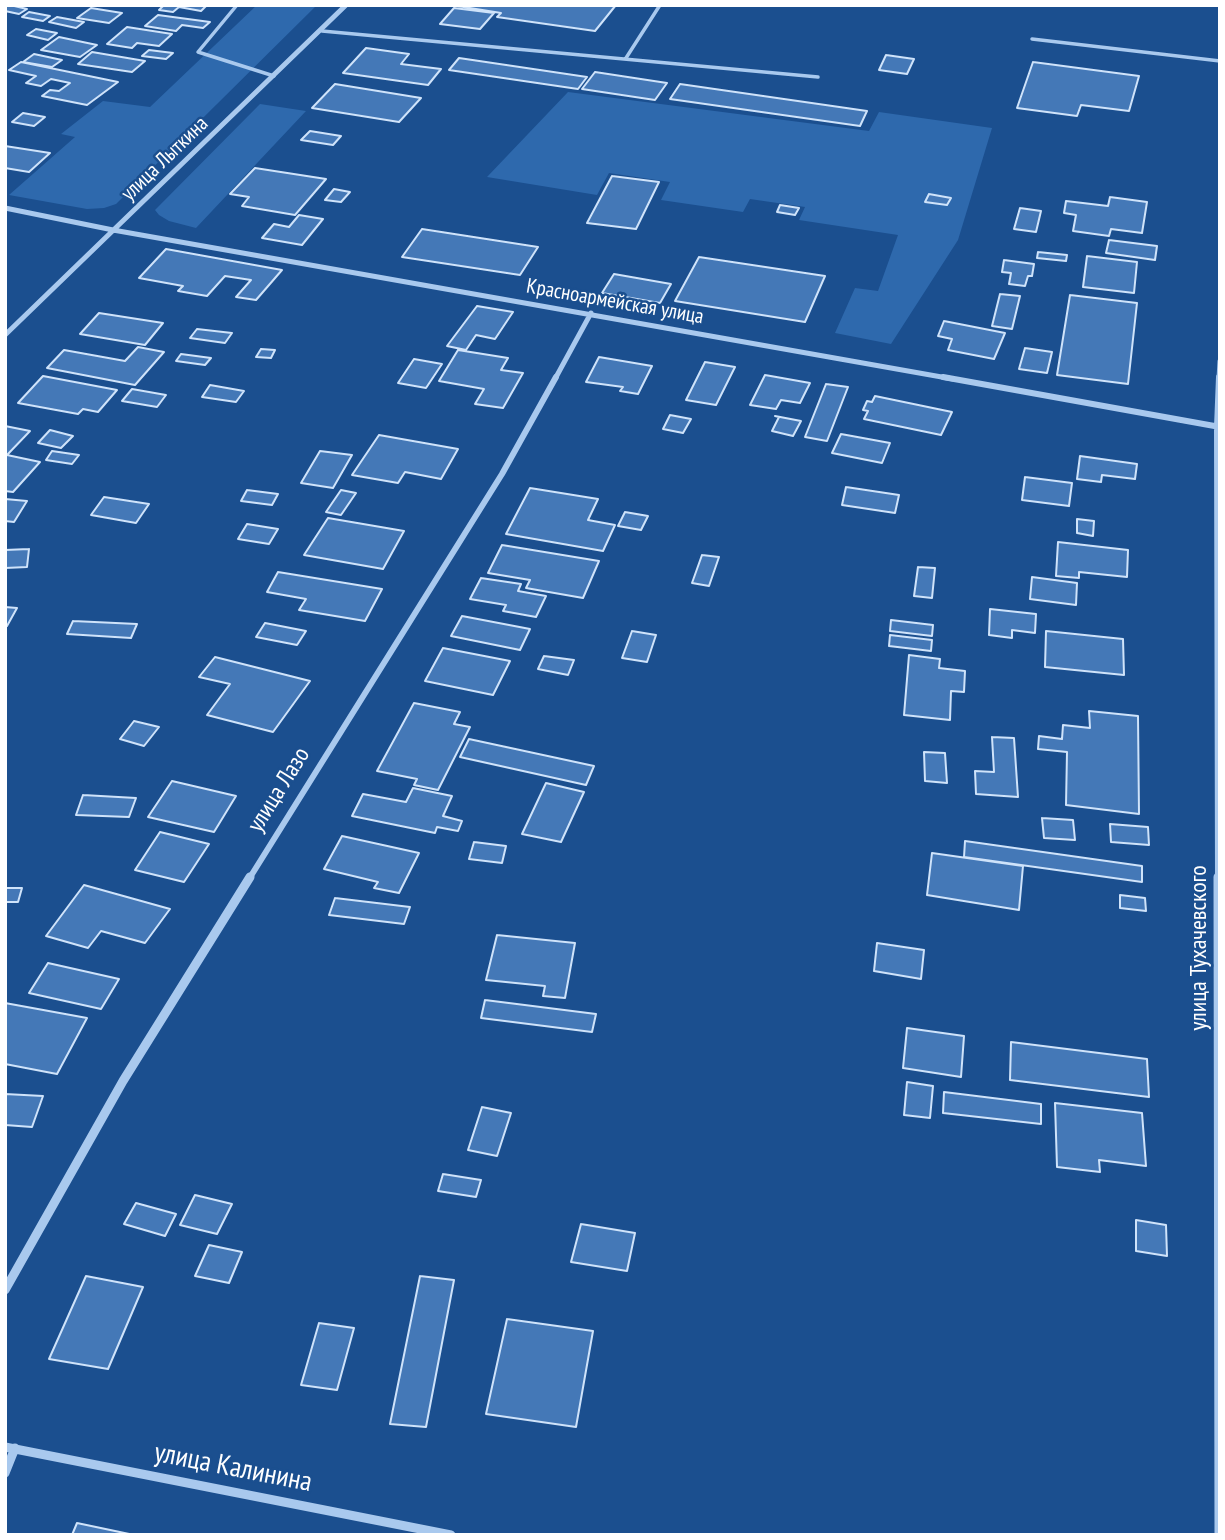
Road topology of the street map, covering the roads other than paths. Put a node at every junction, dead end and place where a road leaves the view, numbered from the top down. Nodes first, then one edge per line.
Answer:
1 (237, 5) edge
2 (346, 5) edge
3 (660, 5) edge
4 (322, 31) junction
5 (1032, 39) dead end
6 (626, 58) junction
7 (1220, 61) edge
8 (274, 76) junction
9 (818, 77) dead end
10 (5, 208) edge
11 (113, 230) junction
12 (591, 313) junction
13 (5, 335) edge
14 (1220, 361) edge
15 (1218, 427) edge
16 (5, 1290) edge
17 (10, 1447) edge
18 (5, 1474) edge
19 (451, 1535) edge
20 (1219, 1535) edge

1 - 8 lane
2 - 4 street, улица Лыткина
3 - 6 lane
4 - 6 lane
4 - 8 street, улица Лыткина
5 - 7 lane
6 - 9 lane
8 - 11 street, улица Лыткина
10 - 11 street, Красноармейская улица
11 - 12 street, Красноармейская улица
11 - 13 street, улица Лыткина
12 - 15 street, Красноармейская улица
12 - 16 street, улица Лазо
14 - 15 street, улица Тухачевского
15 - 20 street, улица Тухачевского
17 - 18 street
17 - 19 street, улица Калинина

